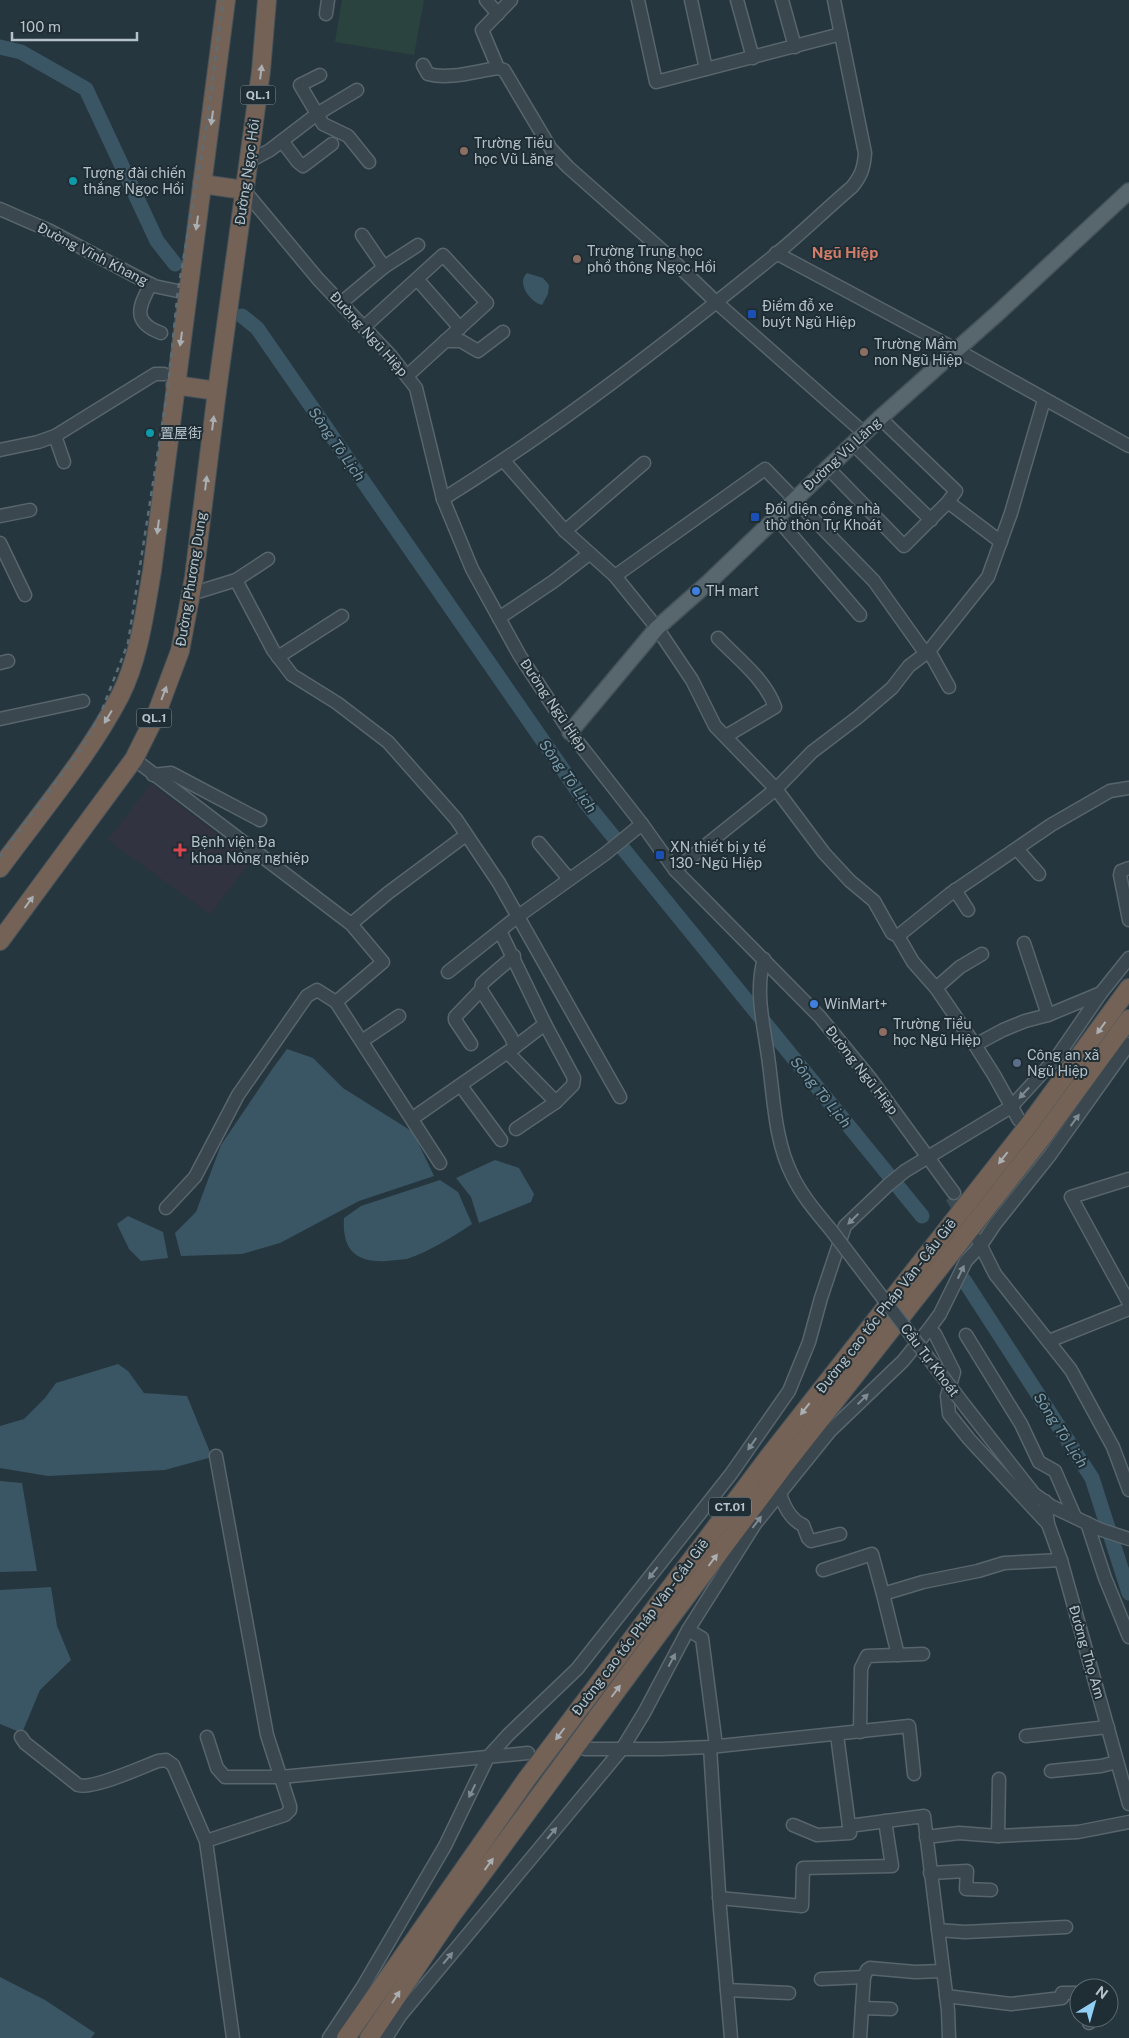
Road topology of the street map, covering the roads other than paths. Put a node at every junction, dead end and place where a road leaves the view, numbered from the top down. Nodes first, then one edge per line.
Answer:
1 (226, 0) edge
2 (267, 0) edge
3 (328, 0) edge
4 (486, 0) edge
5 (510, 0) edge
6 (638, 0) edge
7 (690, 0) edge
8 (737, 0) edge
9 (782, 0) edge
10 (834, 0) edge
11 (326, 14) dead end
12 (498, 14) junction
13 (841, 34) junction
14 (795, 47) junction
15 (753, 58) junction
16 (423, 65) dead end
17 (498, 68) junction
18 (706, 69) junction
19 (320, 75) dead end
20 (357, 90) dead end
21 (316, 114) junction
22 (282, 141) junction
23 (332, 144) dead end
24 (248, 162) junction
25 (369, 162) dead end
26 (202, 184) junction
27 (244, 190) junction
28 (1129, 191) edge
29 (0, 209) edge
30 (362, 234) dead end
31 (418, 245) dead end
32 (776, 254) junction
33 (384, 267) junction
34 (418, 279) junction
35 (151, 284) junction
36 (188, 293) junction
37 (716, 302) junction
38 (341, 303) junction
39 (227, 315) joint
40 (364, 327) junction
41 (460, 328) junction
42 (503, 332) dead end
43 (161, 333) dead end
44 (445, 341) junction
45 (957, 350) junction
46 (407, 376) junction
47 (170, 380) junction
48 (217, 391) junction
49 (1044, 400) junction
50 (880, 418) junction
51 (864, 433) junction
52 (55, 436) junction
53 (853, 444) junction
54 (1129, 446) edge
55 (0, 450) edge
56 (504, 461) junction
57 (64, 462) dead end
58 (644, 463) dead end
59 (828, 468) junction
60 (795, 498) junction
61 (443, 499) junction
62 (948, 502) junction
63 (30, 510) dead end
64 (0, 516) edge
65 (776, 517) junction
66 (931, 520) junction
67 (566, 531) junction
68 (1001, 542) junction
69 (0, 543) edge
70 (588, 554) junction
71 (268, 560) dead end
72 (615, 576) junction
73 (236, 580) junction
74 (191, 594) junction
75 (25, 595) dead end
76 (860, 615) dead end
77 (342, 616) dead end
78 (499, 618) junction
79 (657, 628) junction
80 (718, 638) dead end
81 (928, 653) junction
82 (278, 657) junction
83 (949, 687) dead end
84 (82, 701) dead end
85 (0, 719) edge
86 (570, 732) junction
87 (726, 736) junction
88 (134, 759) junction
89 (153, 775) junction
90 (1129, 788) edge
91 (776, 789) junction
92 (260, 820) dead end
93 (638, 827) junction
94 (466, 835) junction
95 (539, 843) dead end
96 (1017, 849) junction
97 (0, 868) edge
98 (1129, 868) edge
99 (675, 870) junction
100 (1039, 874) dead end
101 (569, 879) junction
102 (955, 890) junction
103 (968, 910) dead end
104 (517, 916) junction
105 (1129, 920) edge
106 (351, 924) junction
107 (500, 931) junction
108 (898, 936) junction
109 (0, 941) edge
110 (1024, 943) dead end
111 (982, 954) dead end
112 (514, 956) junction
113 (764, 958) junction
114 (1129, 958) edge
115 (448, 972) dead end
116 (936, 988) junction
117 (1129, 988) edge
118 (481, 990) junction
119 (1101, 993) junction
120 (336, 1002) junction
121 (1048, 1015) junction
122 (398, 1016) dead end
123 (1129, 1019) edge
124 (544, 1024) junction
125 (362, 1041) junction
126 (471, 1044) dead end
127 (1129, 1044) edge
128 (975, 1045) junction
129 (512, 1050) junction
130 (461, 1086) junction
131 (620, 1097) dead end
132 (556, 1102) junction
133 (1010, 1108) junction
134 (413, 1118) junction
135 (1019, 1120) dead end
136 (516, 1129) dead end
137 (501, 1140) dead end
138 (926, 1157) junction
139 (440, 1163) dead end
140 (1129, 1180) edge
141 (952, 1195) tunnel mouth
142 (166, 1208) dead end
143 (980, 1241) junction
144 (1129, 1303) edge
145 (1129, 1308) edge
146 (928, 1329) junction
147 (966, 1335) dead end
148 (1049, 1341) junction
149 (216, 1456) dead end
150 (1123, 1458) edge
151 (1129, 1490) edge
152 (780, 1494) junction
153 (1045, 1501) junction
154 (1075, 1517) junction
155 (1048, 1524) junction
156 (1093, 1526) junction
157 (840, 1534) dead end
158 (1129, 1539) edge
159 (1061, 1560) junction
160 (823, 1570) dead end
161 (883, 1594) junction
162 (688, 1630) junction
163 (1129, 1637) edge
164 (923, 1654) dead end
165 (898, 1655) junction
166 (1108, 1727) junction
167 (860, 1732) junction
168 (837, 1734) junction
169 (1026, 1736) dead end
170 (22, 1737) dead end
171 (206, 1737) dead end
172 (713, 1747) junction
173 (585, 1749) dead end
174 (622, 1749) junction
175 (528, 1753) dead end
176 (488, 1757) junction
177 (1117, 1762) junction
178 (1051, 1771) dead end
179 (914, 1774) dead end
180 (282, 1777) junction
181 (999, 1779) dead end
182 (1129, 1804) edge
183 (885, 1822) junction
184 (1129, 1822) edge
185 (793, 1825) dead end
186 (849, 1826) junction
187 (926, 1836) junction
188 (998, 1836) junction
189 (206, 1841) junction
190 (930, 1873) junction
191 (991, 1890) dead end
192 (719, 1898) junction
193 (1066, 1927) dead end
194 (938, 1930) junction
195 (943, 1971) junction
196 (864, 1977) junction
197 (821, 1978) dead end
198 (727, 1990) junction
199 (789, 1993) dead end
200 (1069, 1993) edge
201 (946, 1996) junction
202 (862, 2008) junction
203 (891, 2009) dead end
204 (233, 2038) edge
205 (329, 2038) edge
206 (346, 2038) edge
207 (369, 2038) edge
208 (386, 2038) edge
209 (730, 2038) edge
210 (860, 2038) edge
211 (949, 2038) edge

1 -> 26 highway, QL.1
24 -> 2 highway, Đường Ngọc Hồi / QL.1
3 - 11 street
4 - 12 street
5 - 12 street
6 - 18 street
7 - 18 street
8 - 15 street
9 - 14 street
10 - 13 street
12 - 17 street
13 - 14 street
13 - 32 street
14 - 15 street
15 - 18 street
16 - 17 street
17 - 37 street
19 - 21 street
20 - 21 street
21 - 22 street
21 - 25 street
22 - 23 street
22 - 24 street
24 - 27 highway, Đường Ngọc Hồi / QL.1
26 - 27 highway
26 -> 36 highway, QL.1
27 - 38 street, Đường Ngũ Hiệp
27 - 39 highway, Đường Ngọc Hồi / QL.1
28 - 45 main road, Đường Vũ Lăng
29 - 35 street, Đường Vĩnh Khang
30 - 33 street
31 - 33 street
32 - 37 street
32 - 45 street
33 - 38 street
34 - 40 street
34 - 41 street
34 - 41 street
35 - 36 street, Đường Vĩnh Khang
35 - 43 street
36 -> 47 highway, QL.1
37 - 51 street
37 - 56 street
38 - 40 street, Đường Ngũ Hiệp
39 - 48 highway, Đường Phương Dung / QL.1
40 - 46 street, Đường Ngũ Hiệp
41 - 44 street
42 - 44 street
44 - 46 street
45 - 49 street
45 - 50 main road, Đường Vũ Lăng
46 - 61 street, Đường Ngũ Hiệp
47 - 48 highway
47 - 52 street
47 -> 97 highway, QL.1
74 -> 48 highway, Đường Phương Dung / QL.1
49 - 54 street
49 - 68 street
50 - 51 main road, Đường Vũ Lăng
50 - 62 street
51 - 53 main road, Đường Vũ Lăng
52 - 55 street
52 - 57 street
53 - 59 main road, Đường Vũ Lăng
53 - 66 street
56 - 61 street
56 - 67 street
58 - 67 street
59 - 60 main road, Đường Vũ Lăng
59 - 66 street
60 - 65 main road, Đường Vũ Lăng
60 - 72 street
60 - 81 street
61 - 78 street, Đường Ngũ Hiệp
62 - 66 street
62 - 68 street
63 - 64 street
65 - 76 street
65 - 79 main road, Đường Vũ Lăng
67 - 70 street
68 - 81 street
69 - 75 street
70 - 72 street
70 - 78 street
71 - 73 street
72 - 79 street
73 - 74 street
73 - 82 street
88 -> 74 highway, Đường Phương Dung / QL.1
77 - 82 street
78 - 86 street, Đường Ngũ Hiệp
79 - 86 main road, Đường Vũ Lăng
79 - 87 street
80 - 87 street
81 - 83 street
81 - 91 street
82 - 94 street
84 - 85 street
86 - 93 street, Đường Ngũ Hiệp
87 - 91 street
88 - 89 street
109 -> 88 highway, Đường Phương Dung / QL.1
89 - 92 street
89 - 106 street
90 - 96 street
91 - 99 street
91 - 108 street
93 - 99 street, Đường Ngũ Hiệp
93 - 101 street
94 - 104 street
94 - 106 street
95 - 101 street
96 - 100 street
96 - 102 street
98 - 105 street
99 - 113 street, Đường Ngũ Hiệp
101 - 104 street
102 - 103 street
102 - 108 street
104 - 107 street
104 - 131 street
106 - 120 street
107 - 112 street
107 - 115 street
108 - 116 street
110 - 121 street
111 - 116 street
112 - 118 street
112 - 124 street
113 - 138 street, Đường Ngũ Hiệp
113 - 153 street, Cầu Tự Khoát, bridge
114 - 119 street
116 - 128 street
117 -> 206 highway, Đường cao tốc Pháp Vân - Cầu Giẽ / CT.01
118 - 126 street
118 - 129 street
119 - 121 street
119 -> 133 street
120 - 125 street
120 - 142 street
121 - 128 street
122 - 125 street
207 -> 123 highway, Đường cao tốc Pháp Vân - Cầu Giẽ / CT.01
124 - 129 street
124 - 132 street
125 - 134 street
143 -> 127 street
128 - 133 street
129 - 130 street
129 - 132 street
130 - 134 street
130 - 137 street
132 - 136 street
133 - 135 street
133 - 138 street
134 - 139 street
138 - 141 street, Đường Ngũ Hiệp
138 -> 176 street
140 - 144 street
146 -> 143 street
143 - 148 street
145 - 148 street
152 -> 146 street
146 - 155 street
147 - 154 street
148 - 150 street
149 - 180 street
150 - 151 street
152 - 157 street
162 -> 152 street
153 - 154 street, Cầu Tự Khoát
153 - 155 street, Đường Thọ Am
154 - 156 street, Cầu Tự Khoát
155 - 159 street, Đường Thọ Am
156 - 158 street, Cầu Tự Khoát
156 - 163 street
159 - 161 street
159 - 166 street, Đường Thọ Am
160 - 161 street
161 - 165 street
162 - 172 street
174 -> 162 street
164 - 165 street
165 - 167 street
166 - 169 street
166 - 177 street, Đường Thọ Am
167 - 168 street
167 - 179 street
168 - 172 street
168 - 186 street
170 - 189 street
171 - 180 street
172 - 174 street
172 - 192 street
173 - 174 street
208 -> 174 street
175 - 176 street
176 - 180 street
176 -> 205 street
177 - 178 street
177 - 182 street, Đường Thọ Am
180 - 189 street
181 - 188 street
183 - 186 street
183 - 187 street
183 - 192 street
184 - 188 street
185 - 186 street
187 - 188 street
187 - 190 street
189 - 204 street
190 - 191 street
190 - 194 street
192 - 198 street
193 - 194 street
194 - 195 street
195 - 196 street
195 - 201 street
196 - 197 street
196 - 202 street
198 - 199 street
198 - 209 street
200 - 201 street
201 - 211 street
202 - 203 street
202 - 210 street

